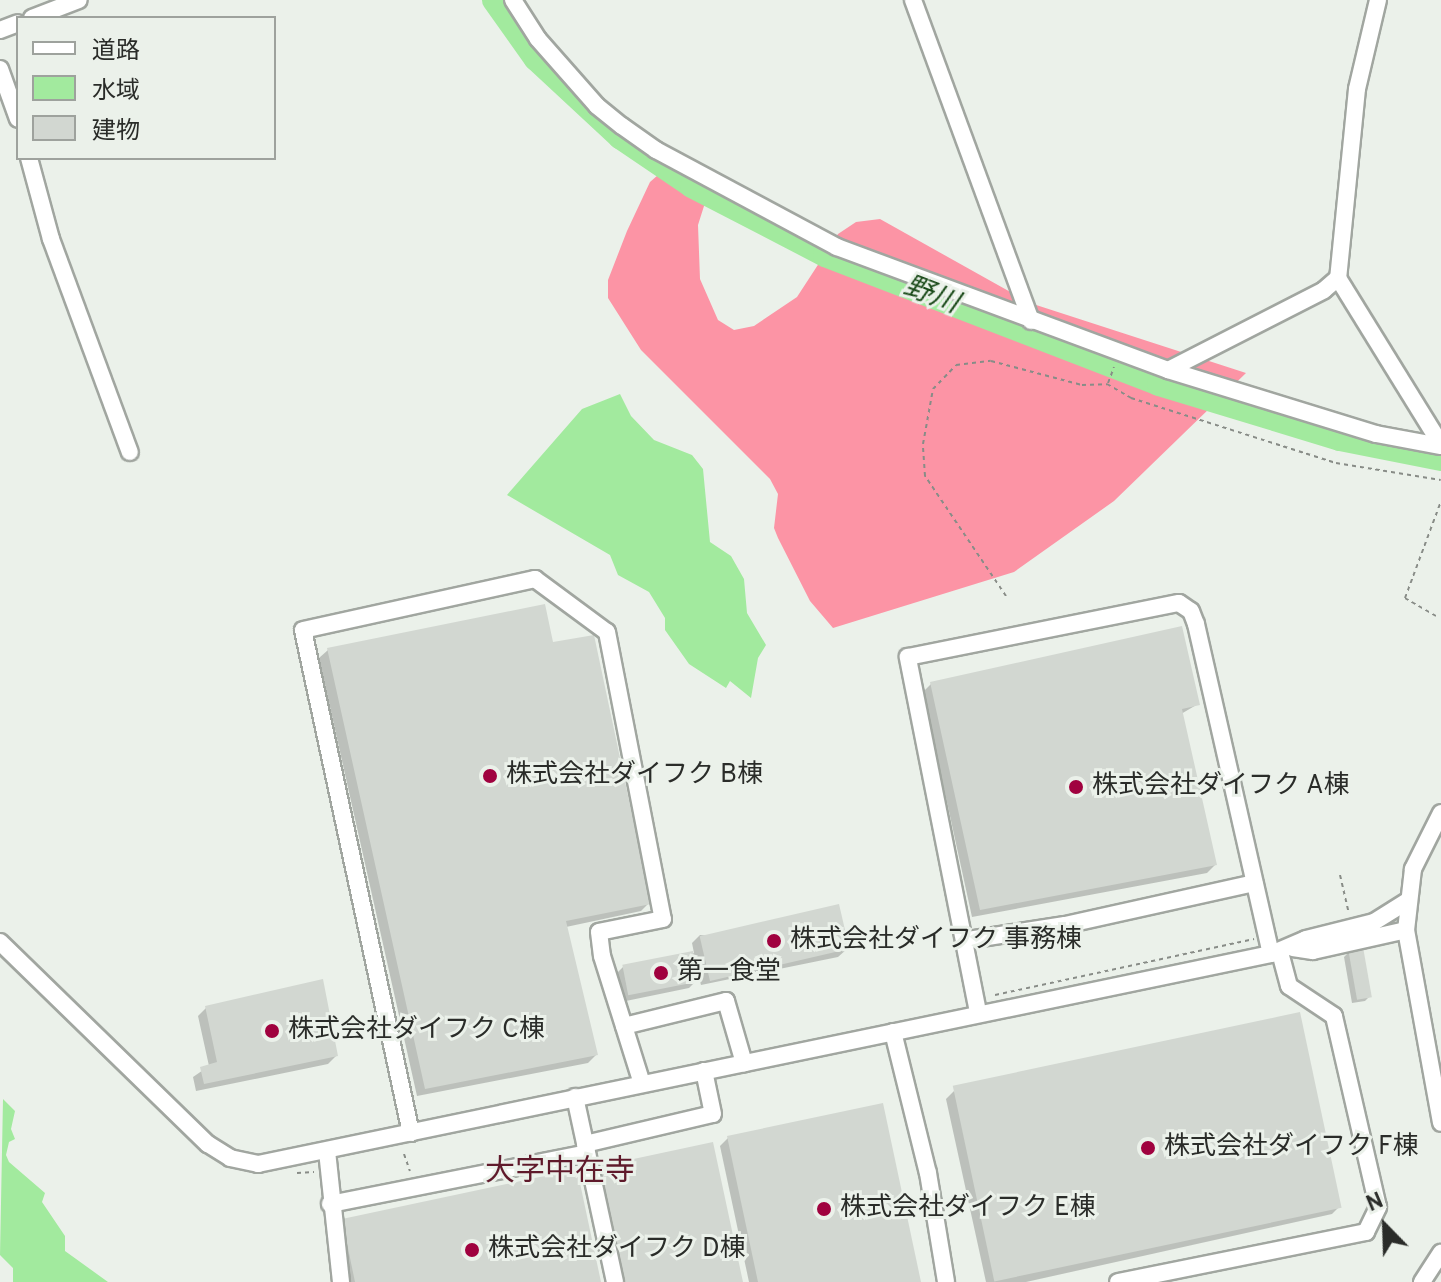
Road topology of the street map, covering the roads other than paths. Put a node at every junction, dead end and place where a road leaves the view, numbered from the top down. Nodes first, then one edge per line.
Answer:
1 (79, 0) edge
2 (513, 0) edge
3 (913, 0) edge
4 (1378, 0) edge
5 (37, 16) edge
6 (0, 69) edge
7 (16, 113) edge
8 (30, 160) edge
9 (1338, 278) junction
10 (1031, 321) junction
11 (1168, 370) junction
12 (1441, 446) edge
13 (130, 452) dead end
14 (1441, 813) edge
15 (1254, 883) junction
16 (1406, 902) junction
17 (1406, 930) junction
18 (968, 940) junction
19 (0, 942) edge
20 (1281, 952) junction
21 (982, 1004) junction
22 (624, 1026) junction
23 (893, 1032) junction
24 (744, 1063) junction
25 (704, 1071) junction
26 (642, 1084) junction
27 (575, 1097) junction
28 (1441, 1123) edge
29 (411, 1133) junction
30 (586, 1148) junction
31 (327, 1151) junction
32 (330, 1204) junction
33 (1441, 1253) edge
34 (341, 1282) edge
35 (615, 1282) edge
36 (946, 1282) edge
37 (1118, 1282) edge
38 (1422, 1282) edge

1 - 5 street
2 - 10 street
3 - 10 street
4 - 9 street
6 - 7 street
8 - 13 street
9 - 11 street
9 - 12 street
10 - 11 street
11 - 12 street
14 - 16 street
15 - 18 street
15 - 18 street
15 - 20 street
16 - 17 street
16 - 20 street
17 - 20 street
17 - 28 street
18 - 21 street
19 - 31 street
20 - 21 street
20 - 37 street
21 - 23 street
22 - 24 street
22 - 26 street
22 - 29 street
23 - 24 street
23 - 36 street
24 - 25 street
25 - 26 street
25 - 30 street
26 - 27 street
27 - 29 street
27 - 30 street
29 - 31 street
30 - 32 street
30 - 35 street
31 - 32 street
32 - 34 street
33 - 38 street

